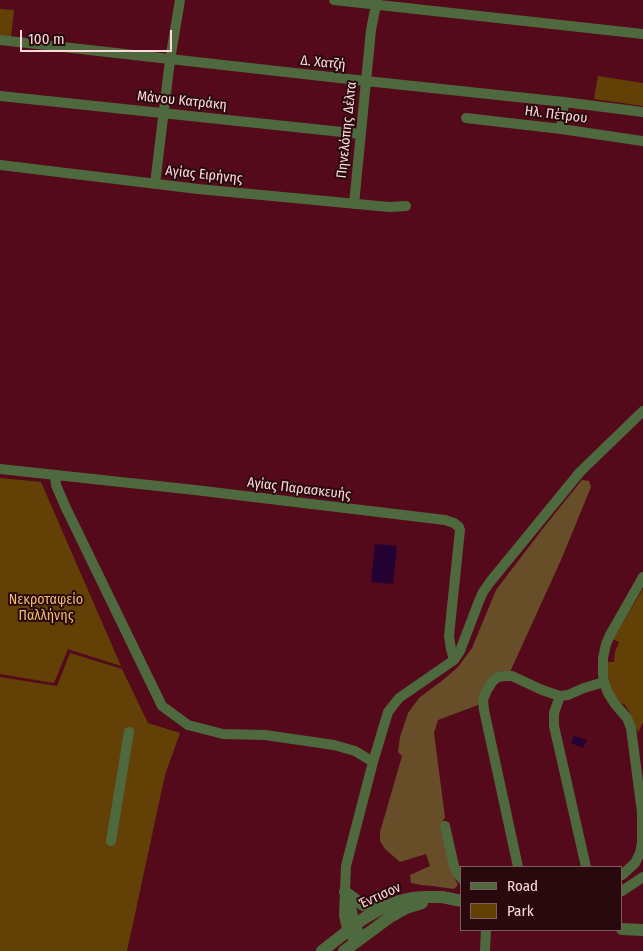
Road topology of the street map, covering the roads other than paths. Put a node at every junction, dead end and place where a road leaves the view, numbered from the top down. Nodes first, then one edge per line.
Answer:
1 (180, 0) edge
2 (334, 0) edge
3 (377, 2) edge
4 (643, 34) edge
5 (0, 40) edge
6 (170, 60) junction
7 (366, 81) junction
8 (0, 96) edge
9 (564, 102) junction
10 (643, 112) edge
11 (164, 113) junction
12 (466, 118) dead end
13 (561, 129) junction
14 (361, 134) junction
15 (643, 141) edge
16 (0, 165) edge
17 (155, 184) junction
18 (354, 204) junction
19 (406, 206) dead end
20 (643, 410) edge
21 (0, 469) edge
22 (55, 475) junction
23 (643, 577) edge
24 (454, 660) junction
25 (604, 682) junction
26 (560, 696) junction
27 (129, 732) dead end
28 (639, 753) edge
29 (372, 762) junction
30 (642, 813) edge
31 (445, 826) dead end
32 (643, 831) edge
33 (111, 841) dead end
34 (518, 866) edge
35 (586, 866) edge
36 (623, 874) edge
37 (460, 877) edge
38 (643, 877) edge
39 (623, 889) edge
40 (346, 892) junction
41 (457, 900) edge
42 (382, 908) junction
43 (352, 927) junction
44 (623, 929) edge
45 (643, 930) edge
46 (486, 931) edge
47 (358, 941) junction
48 (322, 951) edge
49 (344, 951) edge
50 (485, 951) edge

1 - 6 street
2 - 3 street
3 - 4 street
3 - 7 street, Πηνελόπης Δέλτα
5 - 6 street, Δ. Χατζή
6 - 7 street, Δ. Χατζή
6 - 11 street
7 - 9 street, Δ. Χατζή
7 - 14 street, Πηνελόπης Δέλτα
8 - 11 street, Μάνου Κατράκη
9 - 10 street, Δ. Χατζή
9 - 13 street
11 - 14 street, Μάνου Κατράκη
11 - 17 street
12 - 13 street, Ηλ. Πέτρου
13 - 15 street, Ηλ. Πέτρου
14 - 18 street, Πηνελόπης Δέλτα
16 - 17 street, Αγίας Ειρήνης
17 - 18 street, Αγίας Ειρήνης
18 - 19 street, Αγίας Ειρήνης
20 - 24 street
21 - 22 street, Αγίας Παρασκευής
22 - 24 street, Αγίας Παρασκευής
22 - 29 street
23 - 25 street
24 - 29 street
25 - 26 street
25 - 28 street
26 - 34 street
26 - 35 street
27 - 33 street
28 - 30 street
29 - 40 street
30 - 32 street
31 - 37 street
32 - 36 street
38 - 39 street
40 - 42 street
40 - 43 street
41 - 42 street, Έντισον
41 - 47 street, Έντισον
42 - 43 street, Έντισον
43 - 47 street
43 - 48 street, Έντισον
44 - 45 street
46 - 50 street
47 - 49 street, Έντισον

